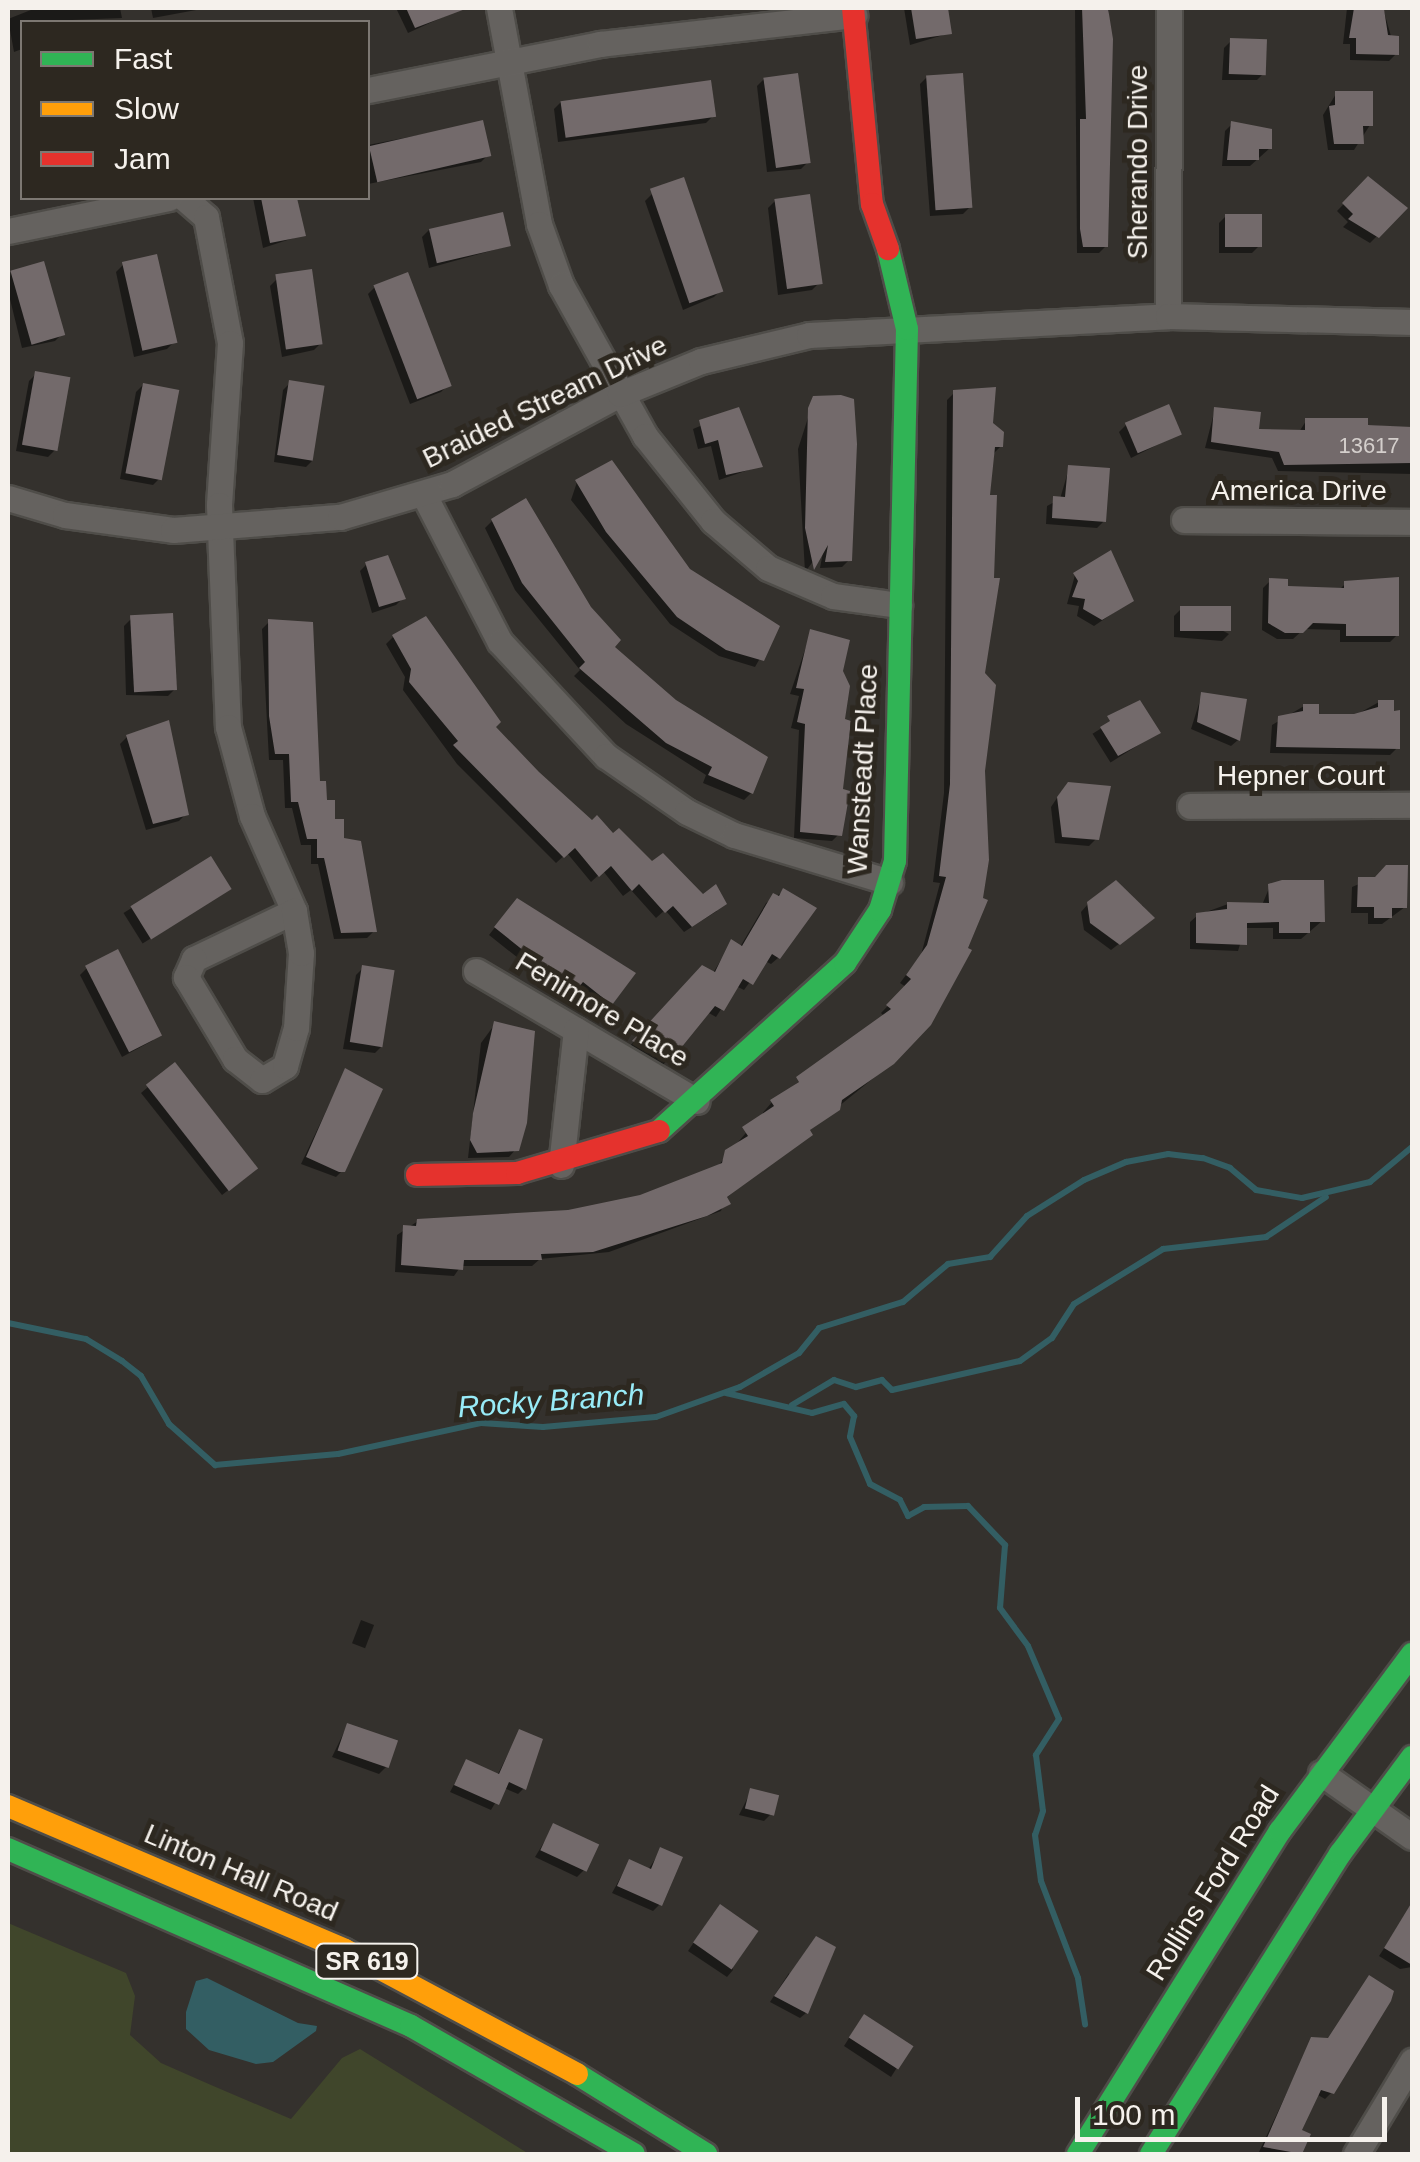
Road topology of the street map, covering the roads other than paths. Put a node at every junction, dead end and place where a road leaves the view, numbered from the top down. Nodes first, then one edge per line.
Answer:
1 (498, 8) edge
2 (1168, 8) edge
3 (853, 11) edge
4 (510, 60) junction
5 (370, 90) edge
6 (159, 200) edge
7 (186, 200) edge
8 (8, 230) edge
9 (1168, 316) junction
10 (1412, 322) edge
11 (907, 329) junction
12 (620, 394) junction
13 (424, 495) junction
14 (8, 498) edge
15 (1184, 520) dead end
16 (1412, 522) edge
17 (220, 530) junction
18 (900, 605) junction
19 (1412, 804) edge
20 (1190, 806) dead end
21 (890, 882) junction
22 (294, 911) junction
23 (476, 971) dead end
24 (576, 1030) junction
25 (697, 1102) junction
26 (561, 1164) junction
27 (417, 1176) dead end
28 (1412, 1654) edge
29 (1412, 1757) edge
30 (1321, 1772) junction
31 (8, 1806) edge
32 (1372, 1809) junction
33 (1412, 1838) edge
34 (8, 1849) edge
35 (1412, 2060) edge
36 (634, 2154) edge
37 (706, 2154) edge
38 (1078, 2154) edge
39 (1151, 2154) edge
40 (1356, 2154) edge

1 - 4 street
2 - 9 street, Sherando Drive
3 - 4 street
3 - 11 main road, Wansteadt Place
4 - 5 street
4 - 12 street
6 - 8 street
7 - 17 street
9 - 10 street, Braided Stream Drive
9 - 11 street, Braided Stream Drive
11 - 12 street, Braided Stream Drive
11 - 18 main road, Wansteadt Place
12 - 13 street, Braided Stream Drive
12 - 18 street
13 - 17 street, Braided Stream Drive
13 - 21 street
14 - 17 street, Braided Stream Drive
15 - 16 street, America Drive
17 - 22 street
18 - 21 main road, Wansteadt Place
19 - 20 street, Hepner Court
21 - 25 main road, Wansteadt Place
22 - 22 street
23 - 24 street, Fenimore Place
24 - 25 street, Fenimore Place
24 - 26 street
25 - 26 main road, Wansteadt Place
26 - 27 main road, Wansteadt Place
28 - 30 main road, Rollins Ford Road
29 - 32 main road
30 - 32 street
30 - 38 main road, Rollins Ford Road
31 - 37 main road, Linton Hall Road / SR 619
32 - 33 street
32 - 39 main road
34 - 36 main road, SR 619
35 - 40 street

